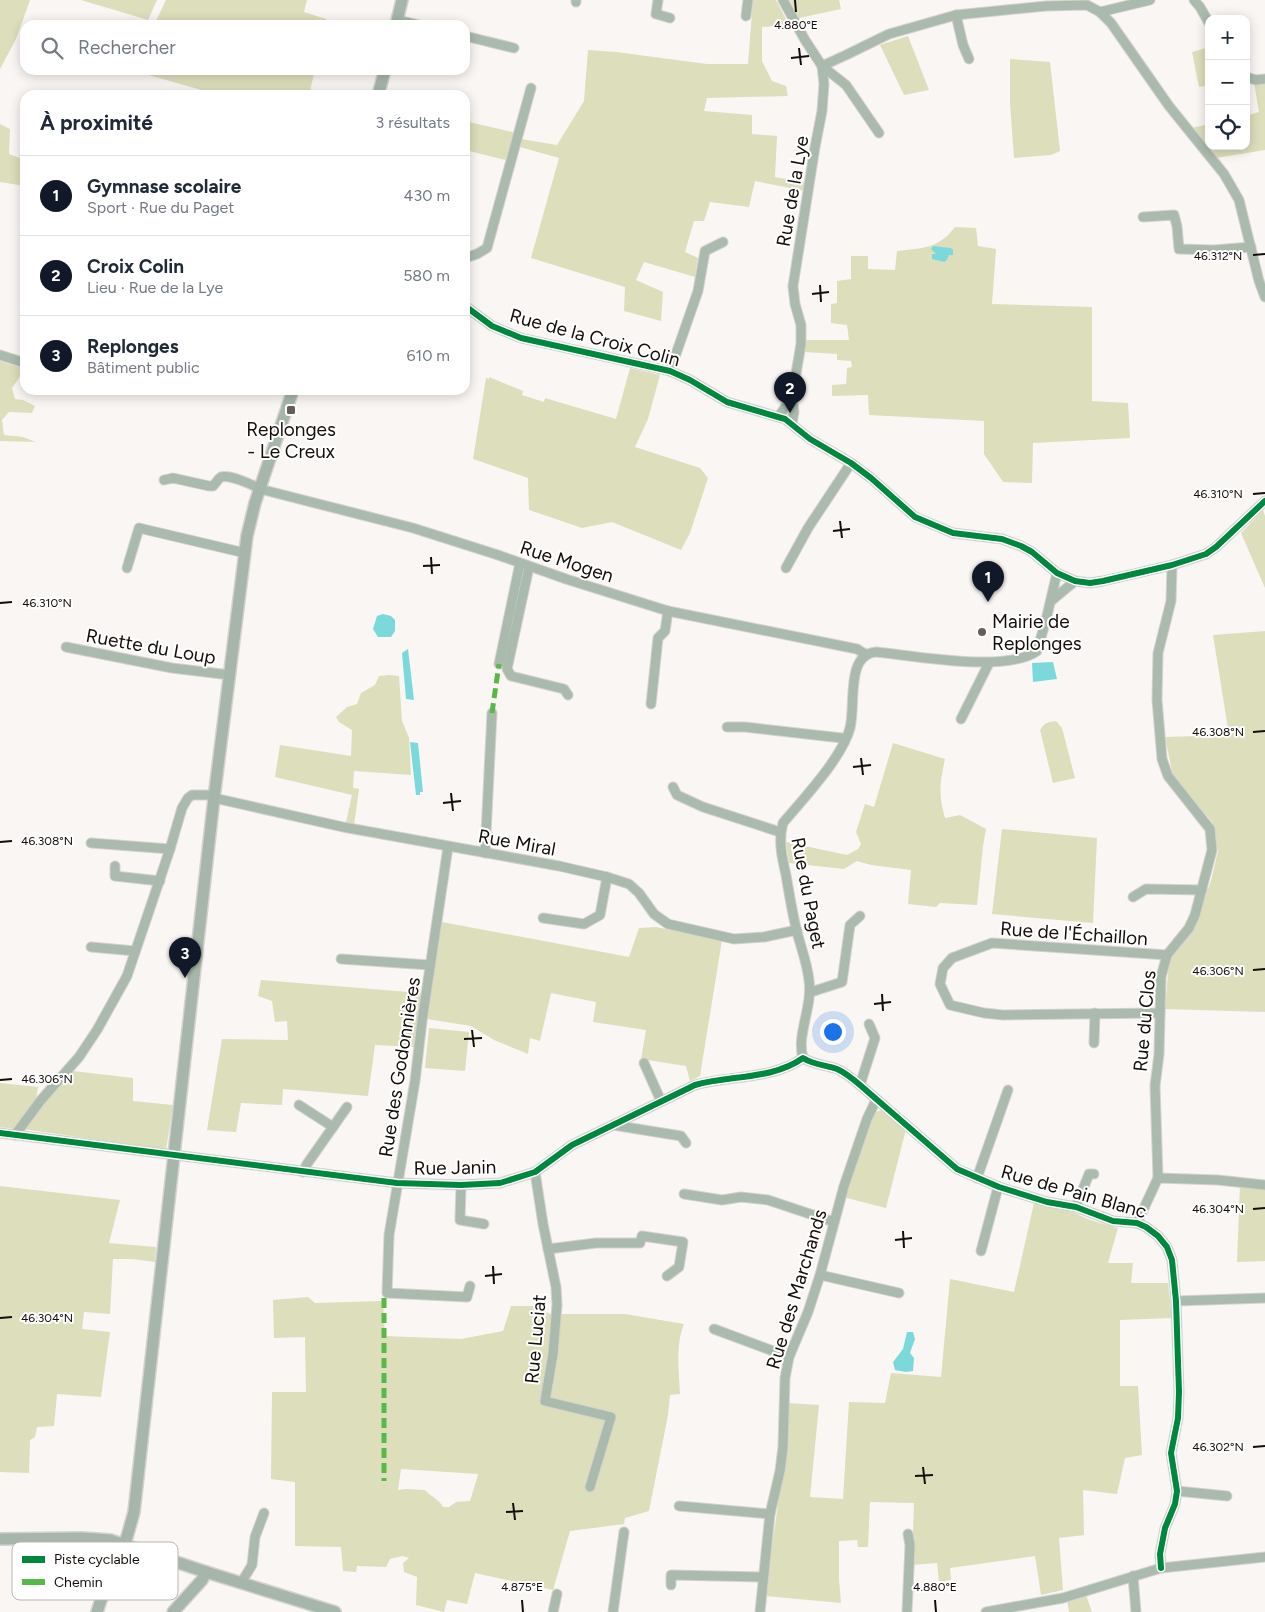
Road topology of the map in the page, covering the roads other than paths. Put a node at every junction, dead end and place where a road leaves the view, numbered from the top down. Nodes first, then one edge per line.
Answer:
1 (402, 0) edge
2 (658, 0) edge
3 (748, 0) edge
4 (783, 0) edge
5 (1150, 0) edge
6 (1194, 0) edge
7 (1088, 3) edge
8 (1100, 12) junction
9 (956, 15) junction
10 (746, 16) dead end
11 (1205, 16) edge
12 (670, 18) dead end
13 (397, 20) edge
14 (470, 37) edge
15 (514, 48) dead end
16 (969, 59) dead end
17 (822, 66) junction
18 (383, 75) edge
19 (1250, 78) edge
20 (1265, 79) edge
21 (531, 88) dead end
22 (379, 90) edge
23 (879, 133) dead end
24 (1143, 217) dead end
25 (723, 242) dead end
26 (1251, 248) junction
27 (470, 256) edge
28 (1265, 297) edge
29 (470, 310) edge
30 (0, 355) edge
31 (20, 361) edge
32 (670, 371) junction
33 (291, 395) edge
34 (792, 397) junction
35 (779, 416) junction
36 (792, 423) junction
37 (851, 463) junction
38 (164, 480) dead end
39 (260, 489) junction
40 (1265, 501) edge
41 (245, 553) junction
42 (524, 565) junction
43 (1172, 565) junction
44 (127, 568) dead end
45 (786, 568) dead end
46 (1057, 572) junction
47 (1075, 581) junction
48 (1050, 601) junction
49 (668, 611) junction
50 (66, 647) dead end
51 (865, 654) junction
52 (989, 663) junction
53 (499, 664) dead end
54 (230, 675) junction
55 (568, 695) dead end
56 (651, 704) dead end
57 (492, 713) dead end
58 (961, 719) dead end
59 (727, 727) dead end
60 (844, 740) junction
61 (674, 787) dead end
62 (214, 797) junction
63 (780, 832) junction
64 (91, 843) dead end
65 (448, 847) junction
66 (170, 849) junction
67 (485, 853) junction
68 (115, 866) dead end
69 (607, 876) junction
70 (160, 881) junction
71 (1202, 890) junction
72 (1133, 897) dead end
73 (860, 916) dead end
74 (544, 918) dead end
75 (797, 930) junction
76 (92, 947) dead end
77 (135, 951) junction
78 (1167, 955) junction
79 (341, 959) dead end
80 (430, 965) junction
81 (811, 992) junction
82 (1095, 1013) junction
83 (1160, 1013) junction
84 (869, 1024) dead end
85 (1094, 1043) dead end
86 (803, 1058) junction
87 (644, 1063) dead end
88 (860, 1085) junction
89 (1008, 1090) dead end
90 (876, 1100) junction
91 (661, 1101) junction
92 (299, 1105) dead end
93 (348, 1107) dead end
94 (613, 1125) junction
95 (332, 1127) junction
96 (0, 1133) edge
97 (14, 1135) junction
98 (686, 1143) dead end
99 (175, 1156) junction
100 (303, 1172) junction
101 (535, 1172) junction
102 (1094, 1174) dead end
103 (977, 1178) junction
104 (1158, 1178) junction
105 (398, 1183) junction
106 (461, 1185) junction
107 (1265, 1185) edge
108 (999, 1187) junction
109 (684, 1194) dead end
110 (1076, 1208) junction
111 (834, 1222) junction
112 (1137, 1223) junction
113 (484, 1224) dead end
114 (548, 1249) junction
115 (981, 1251) dead end
116 (820, 1275) junction
117 (667, 1276) dead end
118 (470, 1286) dead end
119 (899, 1293) dead end
120 (1265, 1298) edge
121 (1176, 1301) junction
122 (714, 1329) dead end
123 (789, 1357) junction
124 (590, 1487) dead end
125 (1177, 1490) junction
126 (1227, 1496) dead end
127 (679, 1506) dead end
128 (264, 1513) dead end
129 (770, 1514) junction
130 (624, 1532) dead end
131 (908, 1534) dead end
132 (0, 1539) edge
133 (100, 1539) junction
134 (103, 1542) edge
135 (114, 1542) edge
136 (124, 1542) edge
137 (1265, 1557) edge
138 (178, 1563) edge
139 (1161, 1568) junction
140 (206, 1572) junction
141 (1133, 1576) junction
142 (763, 1577) junction
143 (241, 1583) junction
144 (671, 1585) dead end
145 (557, 1594) dead end
146 (101, 1600) edge
147 (97, 1612) edge
148 (173, 1612) edge
149 (335, 1612) edge
150 (553, 1612) edge
151 (613, 1612) edge
152 (760, 1612) edge
153 (907, 1612) edge
154 (986, 1612) edge
155 (1136, 1612) edge

1 - 13 main road
2 - 12 street
3 - 10 street
4 - 17 street, Rue de la Lye
5 - 8 street
6 - 11 street
7 - 8 street
7 - 9 street
8 - 26 street
9 - 16 street
9 - 17 street
14 - 15 street
17 - 23 street
17 - 34 street, Rue de la Lye
18 - 22 main road
19 - 20 street
21 - 27 street
24 - 26 street
25 - 32 street
26 - 28 street
29 - 32 street, Rue de la Croix Colin
30 - 31 street
32 - 35 street, Rue de la Croix Colin
33 - 39 main road
34 - 35 street, Rue de la Lye
34 - 36 street, Rue de la Lye
35 - 36 street, Rue de la Croix Colin
36 - 37 street, Rue de la Croix Colin
37 - 45 street
37 - 46 street, Rue de la Croix Colin
38 - 39 street, Rue Mogen
39 - 41 main road
39 - 42 street, Rue Mogen
40 - 43 street
41 - 44 street
41 - 54 main road
42 - 49 street, Rue Mogen
42 - 53 street
42 - 55 street
43 - 47 street
43 - 71 street, Rue du Clos
46 - 47 street, Rue de la Croix Colin
46 - 48 street
47 - 48 street
48 - 52 street
49 - 51 street, Rue Mogen
49 - 56 street
50 - 54 street, Ruette du Loup
51 - 52 street
51 - 60 street, Rue du Paget
52 - 58 street
54 - 62 main road
57 - 67 street
59 - 60 street
60 - 63 street, Rue du Paget
61 - 63 street
62 - 65 street, Rue Miral
62 - 66 street, Rue Miral
62 - 99 main road
63 - 75 street, Rue du Paget
64 - 66 street
65 - 67 street, Rue Miral
65 - 80 street, Rue des Godonnières
66 - 70 street
67 - 69 street, Rue Miral
68 - 70 street
69 - 74 street
69 - 75 street, Rue Miral
70 - 77 street
71 - 72 street
71 - 78 street, Rue du Clos
73 - 81 street
75 - 81 street, Rue du Paget
76 - 77 street
77 - 97 street
78 - 82 street, Rue de l'Échaillon
78 - 83 street, Rue du Clos
79 - 80 street
80 - 105 street, Rue des Godonnières
81 - 86 street, Rue du Paget
82 - 83 street
82 - 85 street
83 - 104 street, Rue du Clos
84 - 88 street
86 - 88 street
86 - 91 street, Rue Janin
87 - 91 street
88 - 90 street
89 - 103 street
90 - 103 street, Rue de Pain Blanc
90 - 111 street, Rue des Marchands
91 - 94 street, Rue Janin
92 - 95 street
93 - 95 street
94 - 98 street
94 - 101 street, Rue Janin
95 - 100 street
96 - 97 street, Rue Janin
97 - 99 street, Rue Janin
99 - 100 street, Rue Janin
99 - 136 main road
100 - 105 street, Rue Janin
101 - 106 street, Rue Janin
101 - 114 street, Rue Luciat
102 - 110 street
103 - 108 street, Rue de Pain Blanc
104 - 107 street
104 - 112 street
105 - 106 street, Rue Janin
105 - 118 street, Rue des Godonnières
106 - 113 street
108 - 110 street, Rue de Pain Blanc
108 - 115 street
109 - 111 street
110 - 112 street, Rue de Pain Blanc
111 - 116 street, Rue des Marchands
112 - 121 street, Rue de Pain Blanc
114 - 117 street
114 - 124 street, Rue Luciat
116 - 119 street
116 - 123 street, Rue des Marchands
120 - 121 street
121 - 125 street, Rue de Pain Blanc
122 - 123 street
123 - 129 street, Rue des Marchands
125 - 126 street
125 - 139 street, Rue de Pain Blanc
127 - 129 street
128 - 143 street
129 - 142 street, Rue des Marchands
130 - 151 street
131 - 153 street
132 - 133 main road
133 - 134 main road
133 - 135 main road
137 - 139 street
138 - 140 main road
139 - 141 street
140 - 143 main road
140 - 148 main road
141 - 154 street
141 - 155 street
142 - 144 street
142 - 152 street, Rue des Marchands
143 - 149 main road
145 - 150 street
146 - 147 main road

